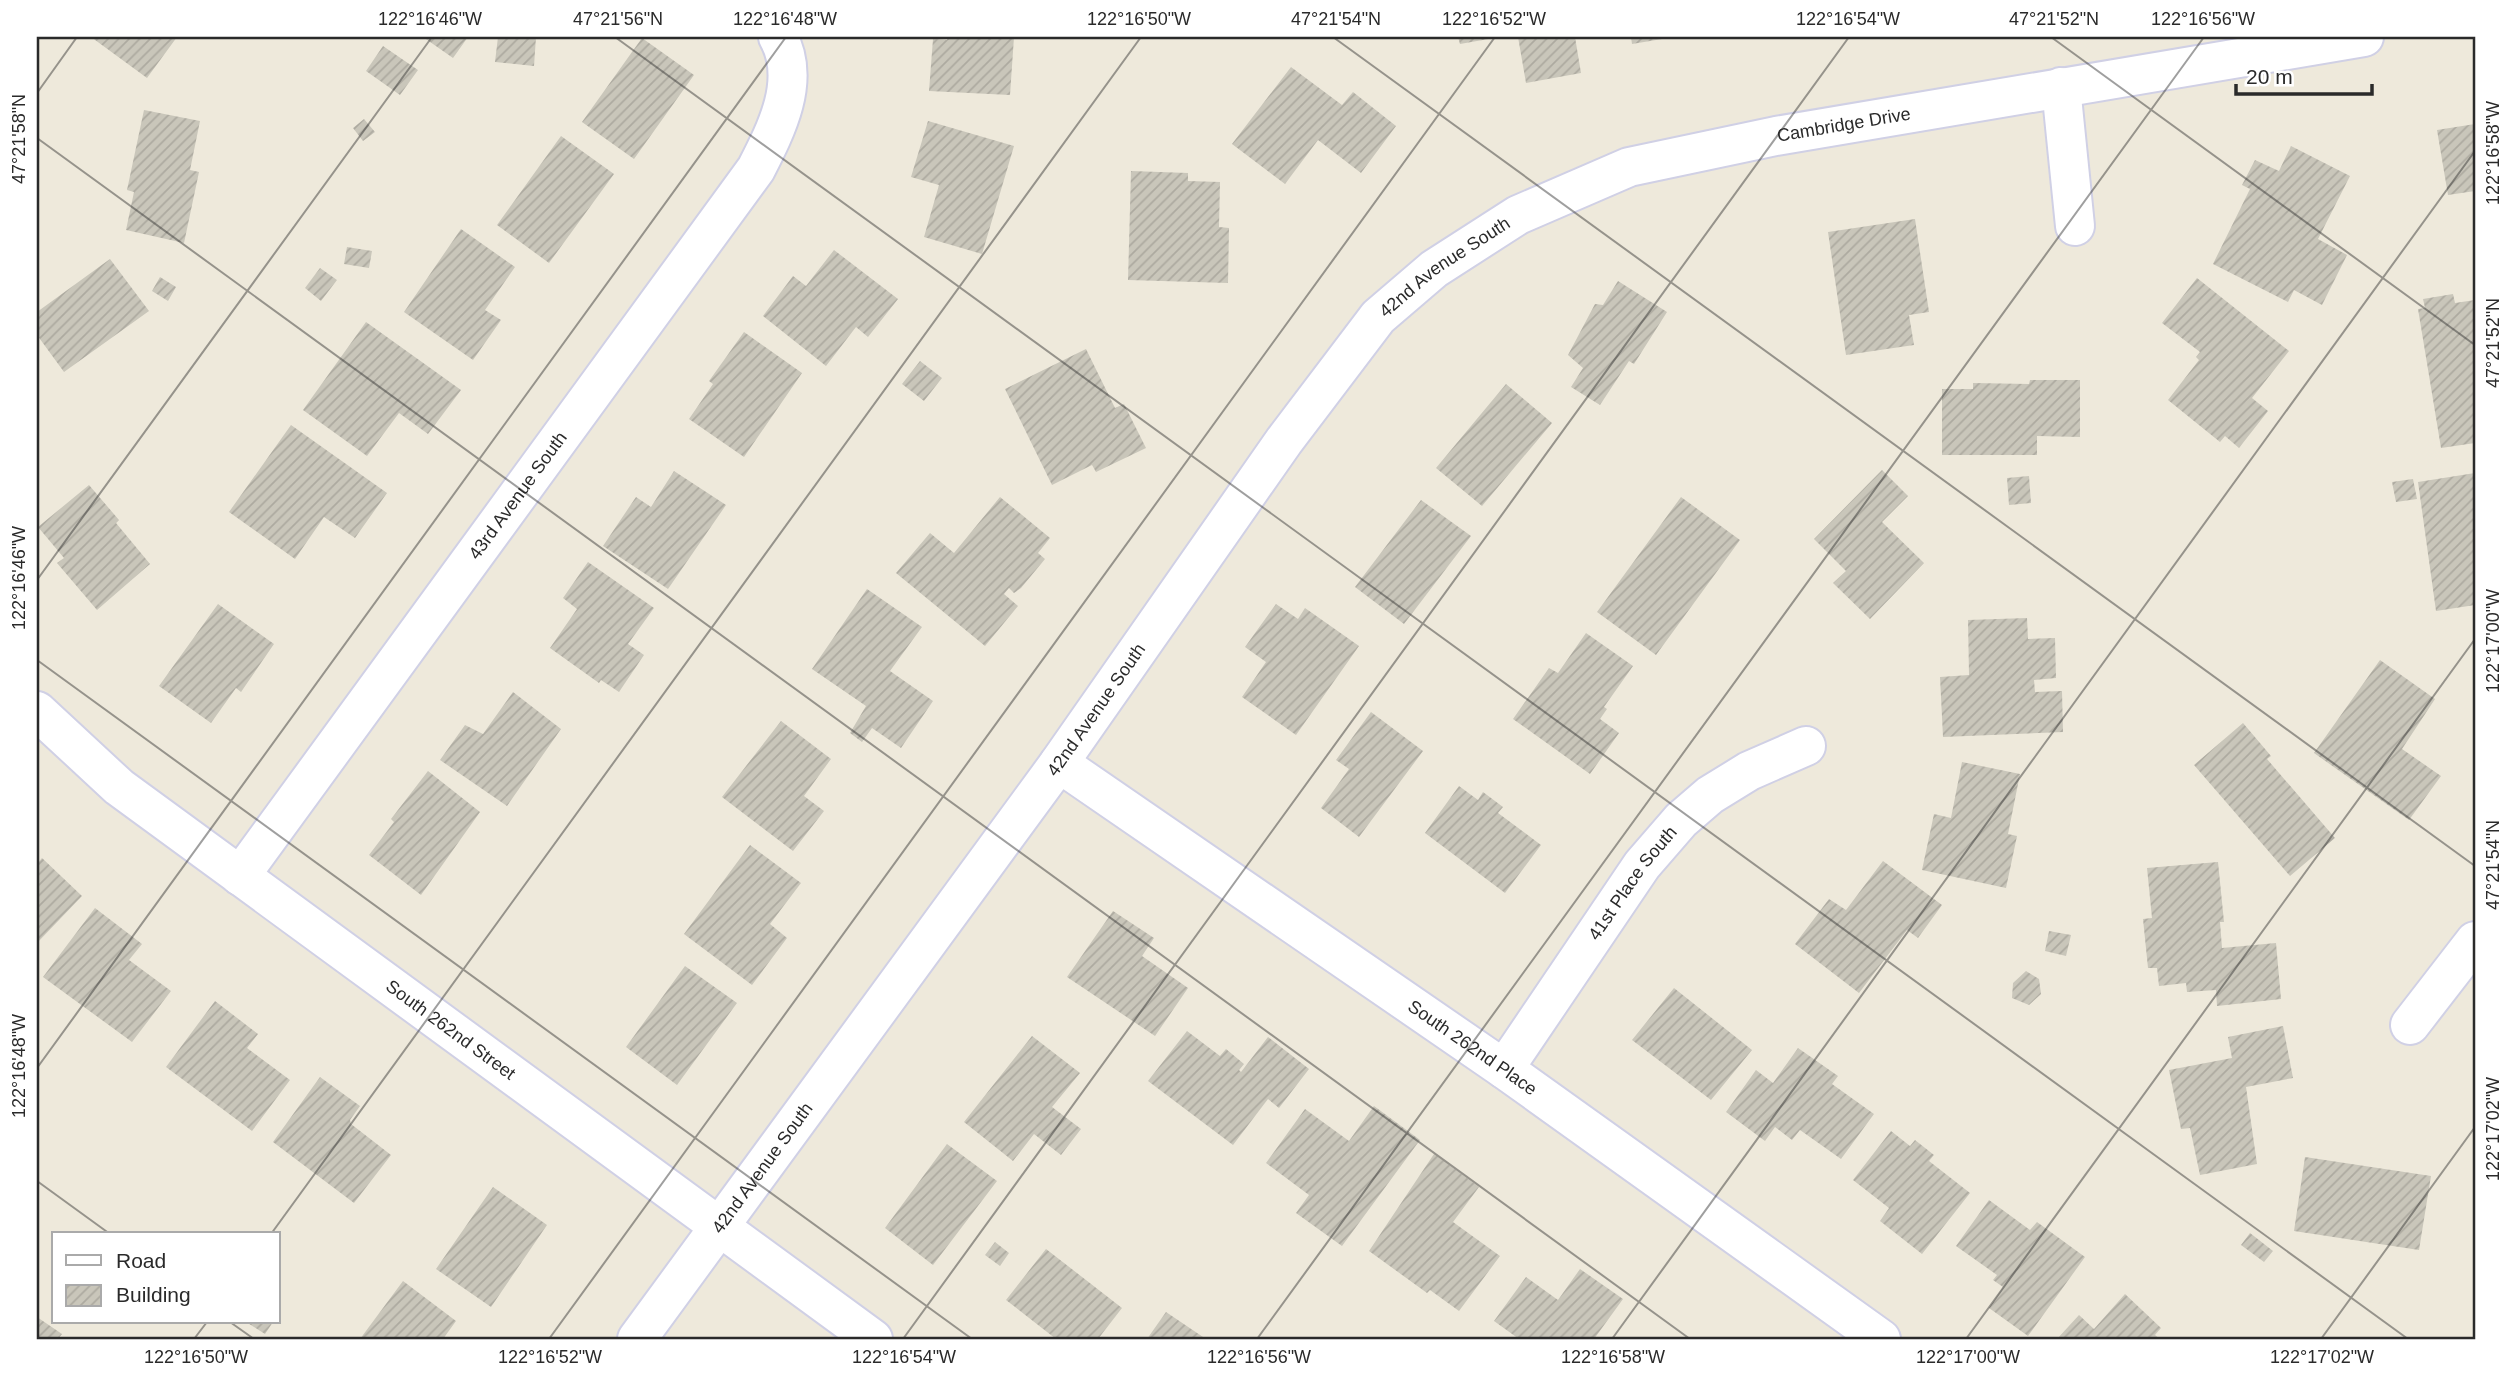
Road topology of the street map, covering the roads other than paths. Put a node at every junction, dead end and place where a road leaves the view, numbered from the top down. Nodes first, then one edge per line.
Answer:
1 (778, 37) edge
2 (2364, 37) edge
3 (2061, 87) junction
4 (1629, 167) joint
5 (2075, 226) dead end
6 (37, 711) edge
7 (1806, 746) dead end
8 (1059, 763) junction
9 (240, 876) junction
10 (2475, 941) edge
11 (2410, 1025) dead end
12 (1504, 1069) junction
13 (718, 1227) junction
14 (637, 1339) edge
15 (873, 1339) edge
16 (1881, 1339) edge

1 - 9 street, 43rd Avenue South
2 - 3 street, Cambridge Drive
3 - 4 street, Cambridge Drive
3 - 5 street
4 - 8 street, 42nd Avenue South
6 - 9 street, South 262nd Street
7 - 12 street, 41st Place South
8 - 12 street, South 262nd Place
8 - 13 street, 42nd Avenue South
9 - 13 street, South 262nd Street
10 - 11 street
12 - 16 street, South 262nd Place
13 - 14 street, 42nd Avenue South
13 - 15 street, South 262nd Street

